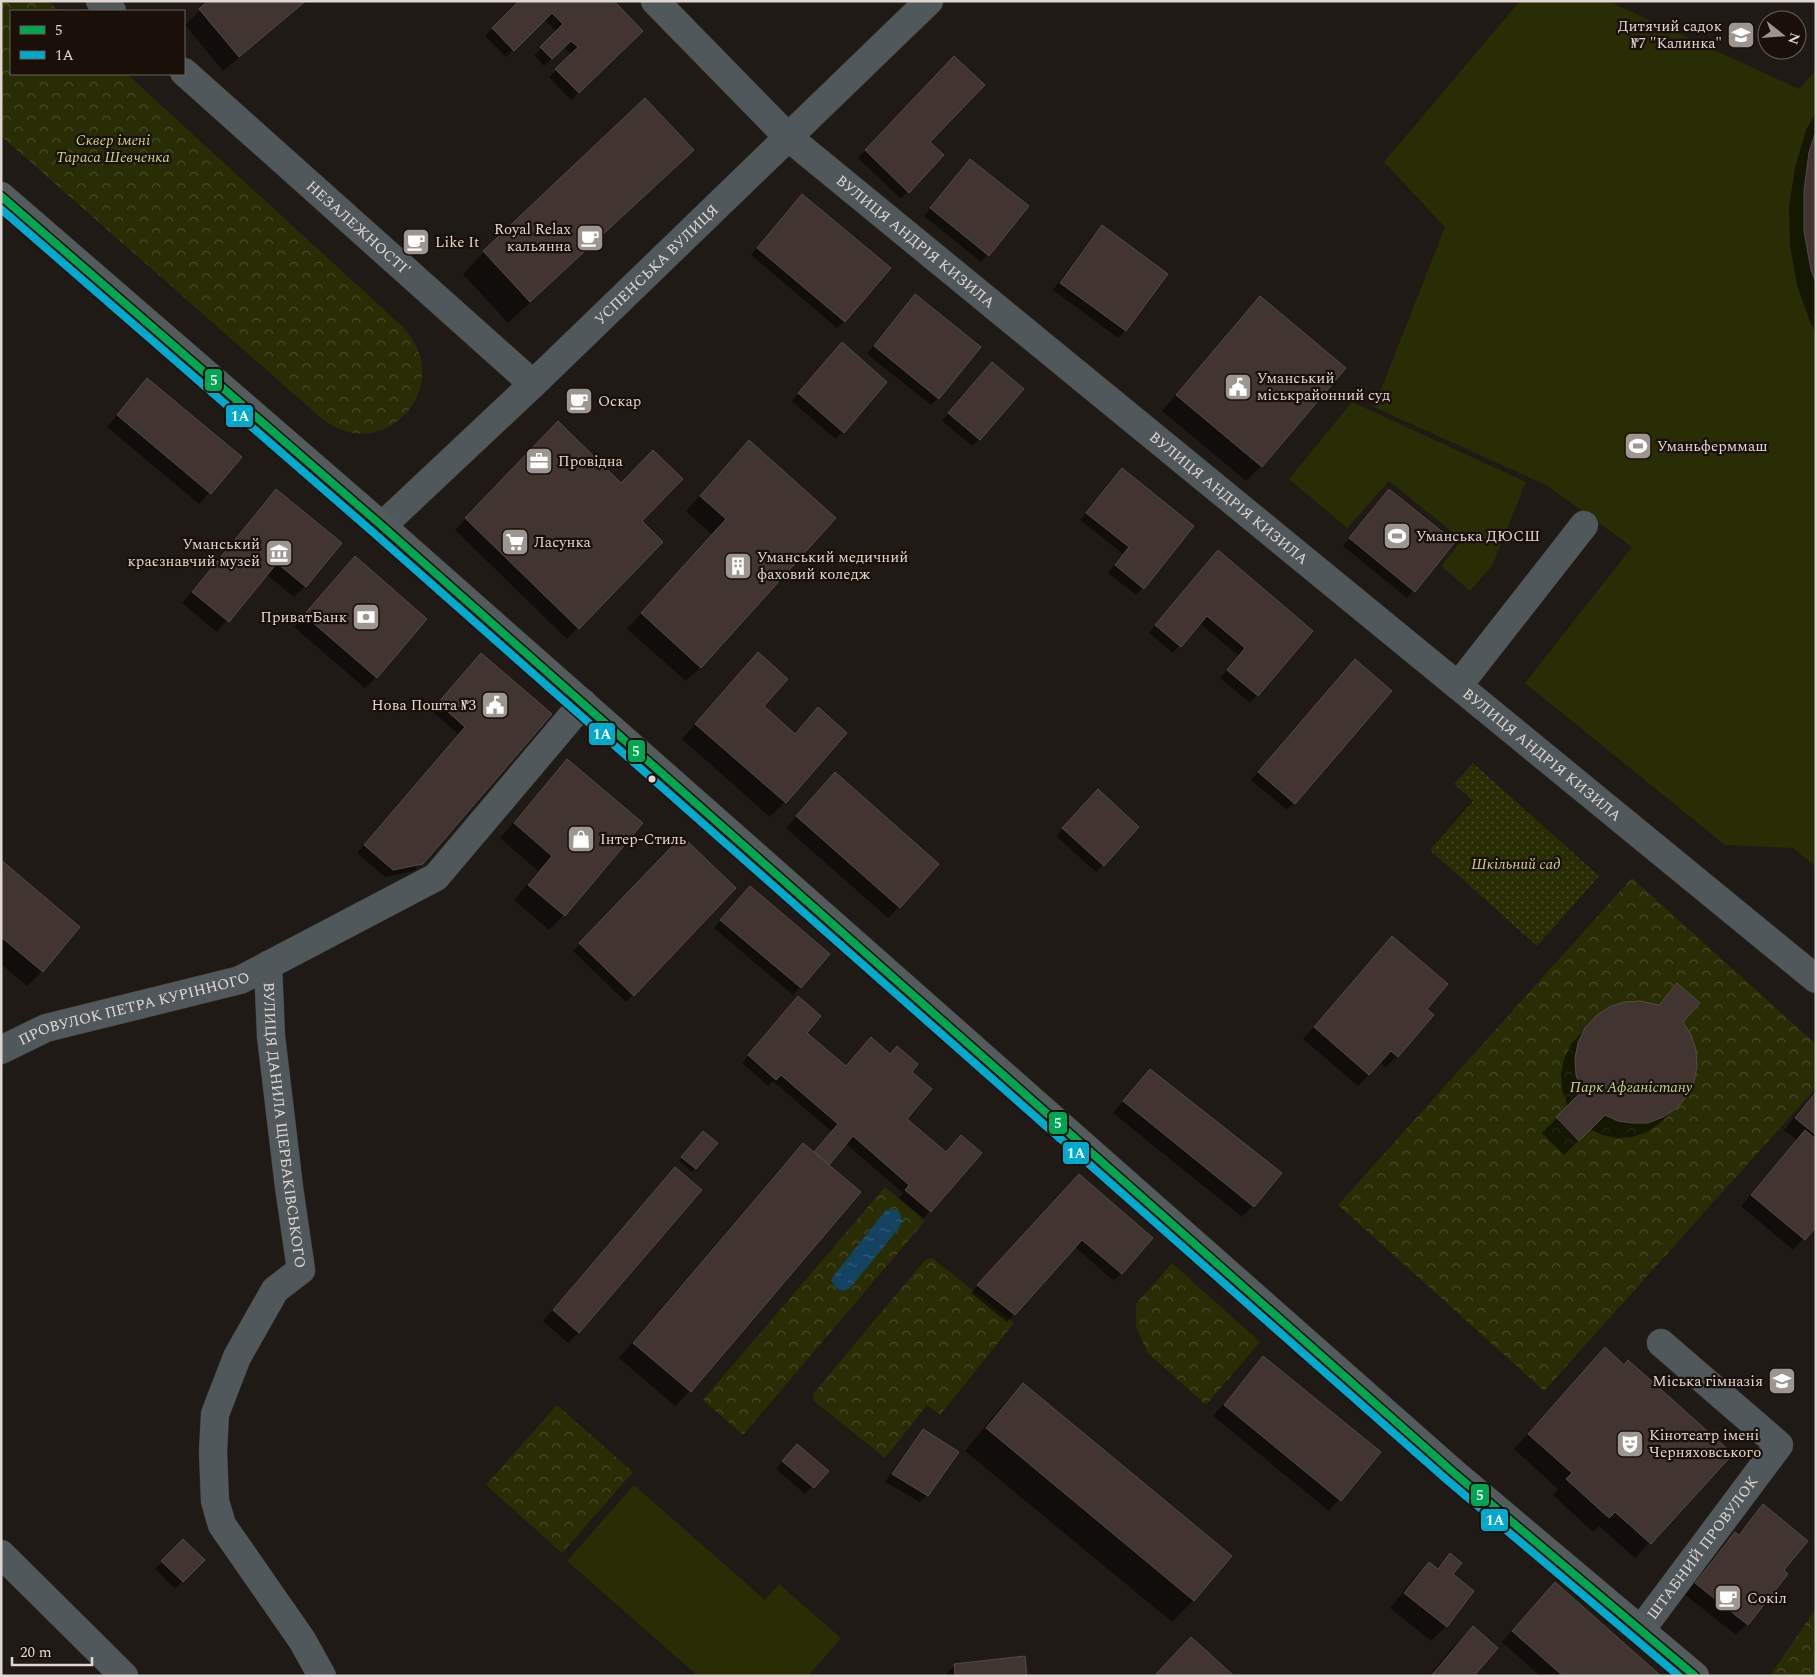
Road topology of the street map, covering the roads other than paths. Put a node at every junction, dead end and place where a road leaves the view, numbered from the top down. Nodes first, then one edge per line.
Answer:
1 (100, 1) edge
2 (656, 1) edge
3 (929, 1) edge
4 (111, 10) edge
5 (185, 73) edge
6 (788, 137) junction
7 (1, 196) edge
8 (532, 384) junction
9 (1584, 525) dead end
10 (382, 526) junction
11 (1458, 686) junction
12 (583, 703) junction
13 (268, 965) junction
14 (1816, 979) edge
15 (1, 1050) edge
16 (1661, 1343) dead end
17 (1, 1554) edge
18 (1640, 1631) junction
19 (124, 1676) edge
20 (322, 1676) edge
21 (1695, 1676) edge

1 - 4 street
2 - 6 street, ВУЛИЦЯ АНДРІЯ КИЗИЛА
3 - 6 street, УСПЕНСЬКА ВУЛИЦЯ
5 - 8 street, НЕЗАЛЕЖНОСТІ'
6 - 8 street, УСПЕНСЬКА ВУЛИЦЯ
6 - 11 street, ВУЛИЦЯ АНДРІЯ КИЗИЛА
7 - 10 main road
8 - 10 street, УСПЕНСЬКА ВУЛИЦЯ
9 - 11 street
10 - 12 main road
11 - 14 street, ВУЛИЦЯ АНДРІЯ КИЗИЛА
12 - 13 street, ПРОВУЛОК ПЕТРА КУРІННОГО
12 - 18 main road
13 - 15 street, ПРОВУЛОК ПЕТРА КУРІННОГО
13 - 20 street, ВУЛИЦЯ ДАНИЛА ЩЕРБАКІВСЬКОГО
16 - 18 street, ШТАБНИЙ ПРОВУЛОК
17 - 19 street
18 - 21 main road

